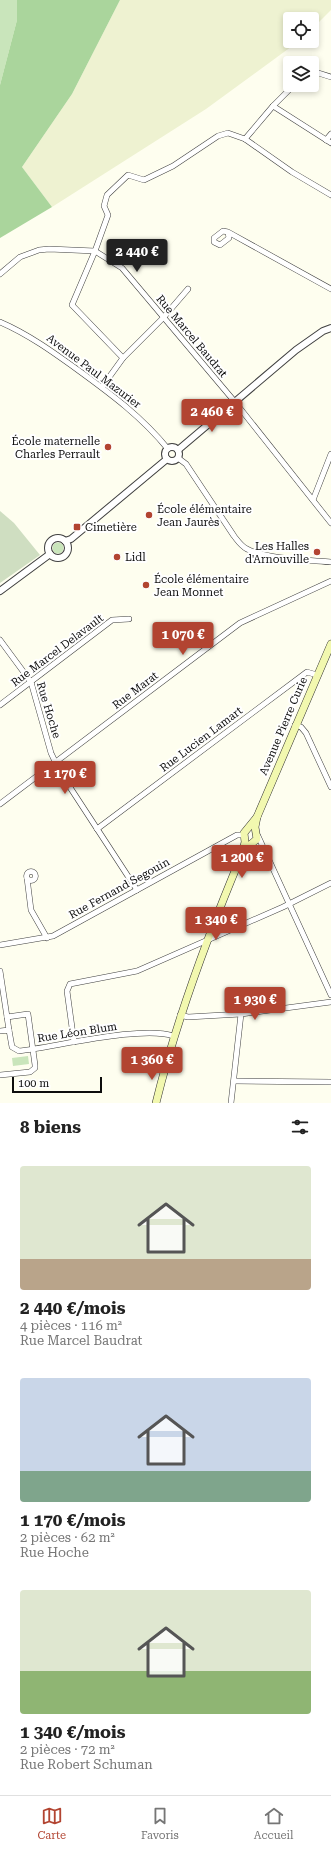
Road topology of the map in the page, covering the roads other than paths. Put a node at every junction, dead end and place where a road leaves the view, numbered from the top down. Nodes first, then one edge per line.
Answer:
1 (319, 73) edge
2 (331, 77) edge
3 (287, 92) edge
4 (273, 106) junction
5 (331, 134) edge
6 (245, 139) junction
7 (329, 142) edge
8 (331, 195) edge
9 (228, 232) dead end
10 (95, 251) junction
11 (0, 274) edge
12 (188, 289) dead end
13 (331, 289) edge
14 (163, 318) junction
15 (0, 322) edge
16 (331, 328) edge
17 (124, 358) junction
18 (102, 387) junction
19 (235, 402) junction
20 (168, 449) junction
21 (178, 450) junction
22 (331, 454) edge
23 (178, 458) junction
24 (167, 459) junction
25 (312, 500) junction
26 (331, 523) edge
27 (65, 541) junction
28 (50, 554) junction
29 (331, 562) edge
30 (331, 581) edge
31 (0, 591) edge
32 (129, 619) dead end
33 (0, 640) edge
34 (331, 644) edge
35 (317, 675) junction
36 (31, 682) junction
37 (0, 705) edge
38 (295, 725) junction
39 (55, 763) junction
40 (331, 787) edge
41 (0, 804) edge
42 (97, 829) junction
43 (250, 837) junction
44 (262, 844) junction
45 (27, 878) dead end
46 (331, 883) edge
47 (137, 890) junction
48 (289, 903) junction
49 (47, 938) junction
50 (205, 942) junction
51 (0, 945) edge
52 (0, 971) edge
53 (331, 995) edge
54 (331, 1002) edge
55 (241, 1014) junction
56 (180, 1015) junction
57 (7, 1017) junction
58 (9, 1030) junction
59 (0, 1031) edge
60 (173, 1036) junction
61 (74, 1042) junction
62 (33, 1049) junction
63 (166, 1064) junction
64 (0, 1076) edge
65 (234, 1081) junction
66 (331, 1082) edge
67 (156, 1103) edge
68 (161, 1103) edge
69 (231, 1103) edge

1 - 2 street
3 - 4 street
4 - 6 street
4 - 7 street
5 - 7 street
6 - 8 street
6 - 10 street
9 - 13 street
10 - 11 street, Rue Marcel Baudrat
10 - 14 street, Rue Marcel Baudrat
10 - 17 street
12 - 14 street
14 - 17 street
14 - 19 street, Rue Marcel Baudrat
15 - 18 street, Avenue Paul Mazurier
16 - 19 street
17 - 18 street
18 - 20 street, Avenue Paul Mazurier
19 - 21 street
19 - 25 street, Rue Marcel Baudrat
20 - 21 street
20 - 24 street
21 - 23 street
22 - 25 street
23 - 24 street
23 - 29 street
24 - 27 street
25 - 26 street, Rue Marcel Baudrat
27 - 28 street
27 - 28 street
28 - 31 street
30 - 39 street, Rue Marat
32 - 36 street, Rue Marcel Delavault
33 - 36 street, Rue Hoche
34 - 35 main road, Avenue Pierre Curie
35 - 38 main road, Avenue Pierre Curie
35 - 42 street, Rue Lucien Lamart
36 - 37 street, Rue Marcel Delavault
36 - 39 street, Rue Hoche
38 - 40 street
38 - 43 main road, Avenue Pierre Curie
39 - 41 street, Rue Marat
39 - 42 street, Rue Hoche
42 - 47 street, Rue Hoche
43 - 44 street
43 - 44 street
43 - 47 street, Rue Fernand Segouin
43 - 50 main road, Avenue Pierre Curie
44 - 48 street
45 - 49 street
46 - 48 street
47 - 49 street, Rue Fernand Segouin
48 - 50 street
48 - 53 street
49 - 51 street, Rue Fernand Segouin
50 - 56 main road, Avenue Pierre Curie
50 - 61 street
52 - 57 street
54 - 55 street
55 - 56 street
55 - 65 street
56 - 60 main road, Avenue Pierre Curie
57 - 58 street
57 - 62 street
58 - 59 street
58 - 62 street, Rue Léon Blum
60 - 61 street, Rue Léon Blum
60 - 63 main road, Avenue Pierre Curie
61 - 62 street, Rue Léon Blum
62 - 64 street
63 - 67 main road
63 - 68 main road
65 - 66 street
65 - 69 street

